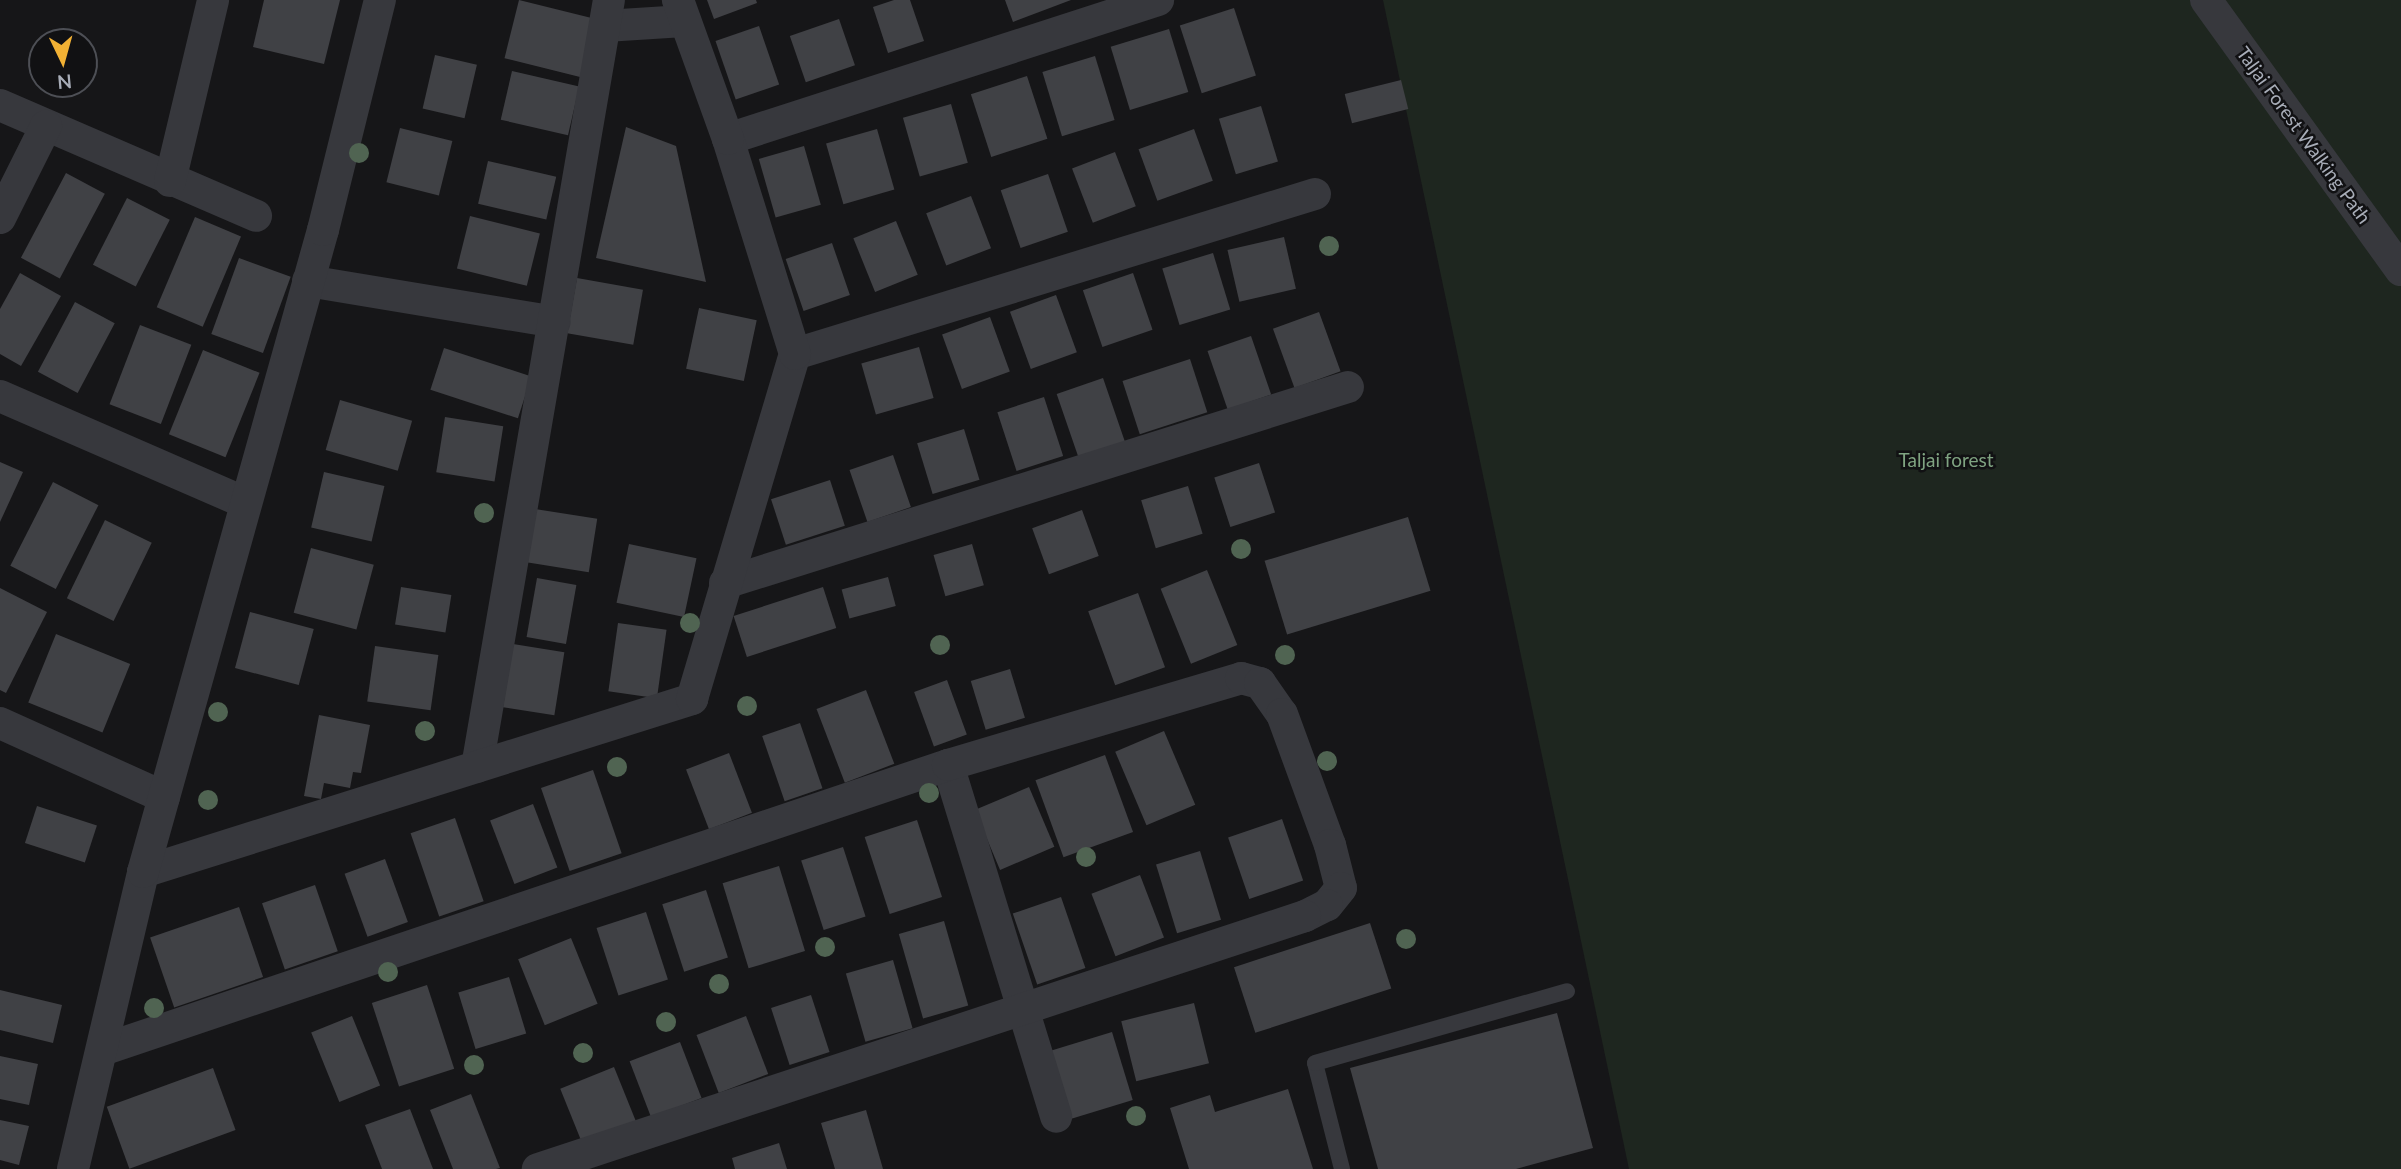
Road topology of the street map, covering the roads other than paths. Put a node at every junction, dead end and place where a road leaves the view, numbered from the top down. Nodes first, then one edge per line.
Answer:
1 (213, 0) edge
2 (380, 0) edge
3 (1158, 0) edge
4 (2206, 0) edge
5 (681, 11) edge
6 (607, 13) edge
7 (0, 105) edge
8 (46, 126) junction
9 (728, 139) junction
10 (170, 181) junction
11 (1315, 194) dead end
12 (256, 216) dead end
13 (0, 218) edge
14 (2401, 270) edge
15 (308, 281) junction
16 (555, 322) junction
17 (795, 354) junction
18 (1348, 387) dead end
19 (0, 396) edge
20 (244, 502) junction
21 (725, 583) junction
22 (0, 723) edge
23 (948, 765) junction
24 (477, 767) junction
25 (164, 797) junction
26 (142, 872) junction
27 (1567, 990) dead end
28 (1023, 1010) junction
29 (102, 1050) junction
30 (1056, 1117) dead end
31 (72, 1169) edge
32 (538, 1169) edge
33 (1342, 1169) edge

1 - 10 street
2 - 15 street
3 - 9 street
4 - 14 street, Taljai Forest Walking Path
5 - 6 street
5 - 9 street
6 - 16 street
7 - 8 street
8 - 10 street
8 - 13 street
9 - 17 street
10 - 12 street
11 - 17 street
15 - 16 street
15 - 20 street
16 - 24 street
17 - 21 street
18 - 21 street
19 - 20 street
20 - 25 street
21 - 24 street
22 - 25 street
23 - 28 street
23 - 28 street
23 - 29 street
24 - 26 street
25 - 26 street
26 - 29 street
27 - 33 lane
28 - 30 street
28 - 32 street
29 - 31 street

